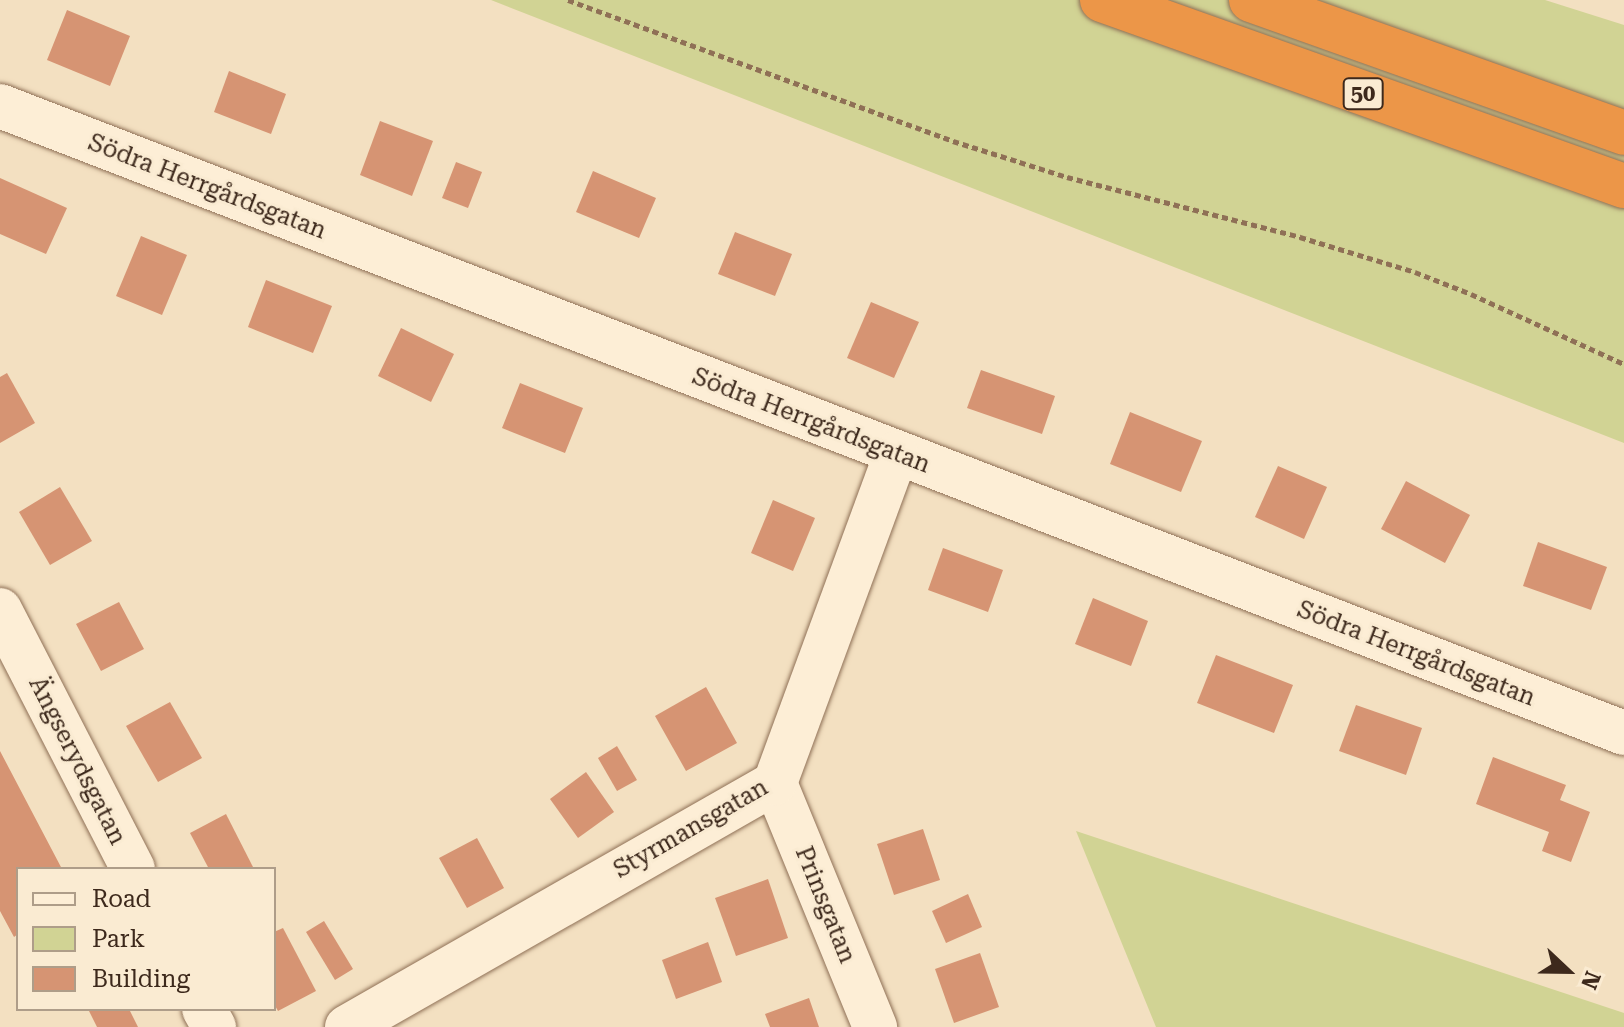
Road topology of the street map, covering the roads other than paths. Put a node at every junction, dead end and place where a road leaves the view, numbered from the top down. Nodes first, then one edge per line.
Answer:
1 (1102, 0) edge
2 (1251, 0) edge
3 (0, 106) edge
4 (1624, 133) edge
5 (1624, 186) edge
6 (896, 454) junction
7 (0, 610) edge
8 (1624, 733) edge
9 (775, 783) junction
10 (132, 867) edge
11 (347, 1027) edge
12 (875, 1027) edge

1 - 5 highway, 50
2 - 4 highway, 50
3 - 6 street, Södra Herrgårdsgatan
6 - 8 street, Södra Herrgårdsgatan
6 - 9 street, Styrmansgatan
7 - 10 street, Ängserydsgatan
9 - 11 street, Styrmansgatan
9 - 12 street, Prinsgatan

